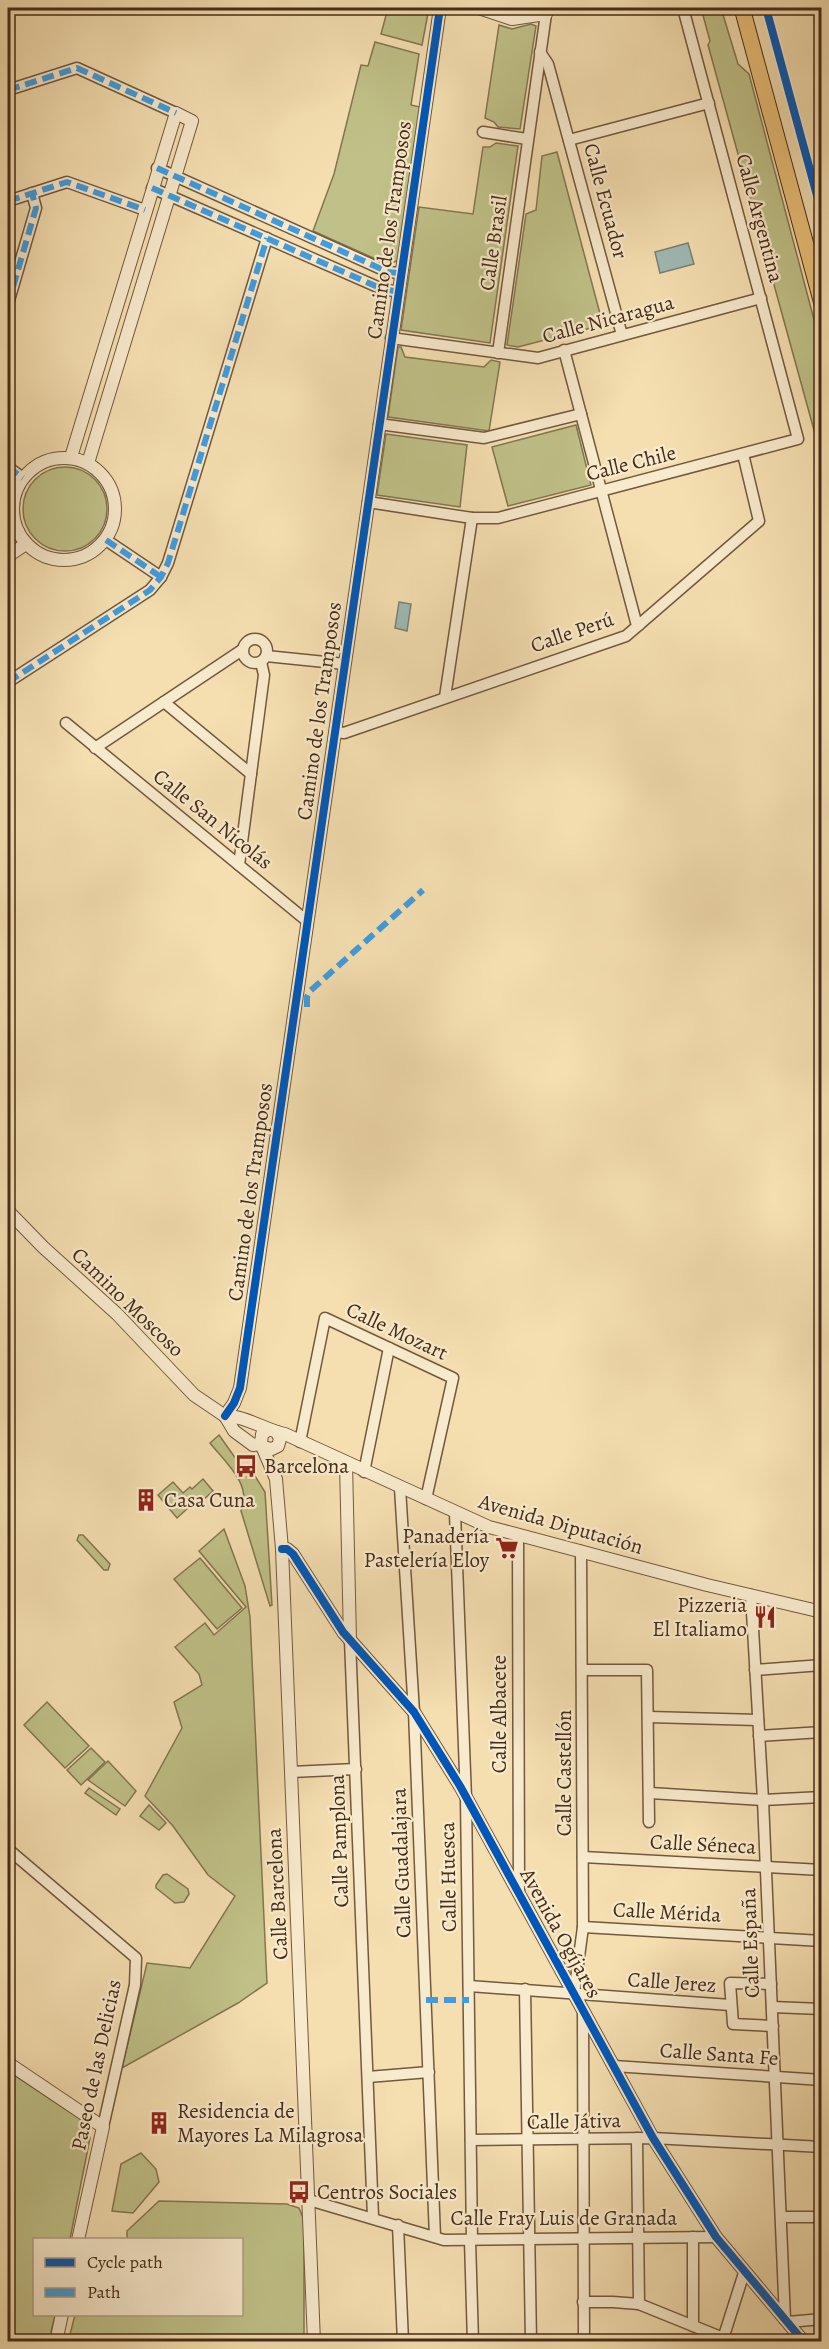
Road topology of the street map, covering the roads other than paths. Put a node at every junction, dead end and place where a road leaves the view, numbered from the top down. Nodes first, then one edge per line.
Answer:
1 (441, 8) edge
2 (479, 8) edge
3 (683, 8) edge
4 (742, 8) edge
5 (546, 11) edge
6 (540, 52) junction
7 (537, 68) junction
8 (552, 78) junction
9 (8, 90) edge
10 (709, 103) junction
11 (176, 113) junction
12 (483, 132) dead end
13 (527, 139) junction
14 (569, 140) junction
15 (158, 168) junction
16 (176, 177) junction
17 (152, 188) junction
18 (32, 194) junction
19 (170, 196) junction
20 (8, 201) edge
21 (145, 210) junction
22 (267, 238) junction
23 (383, 269) junction
24 (400, 273) junction
25 (380, 288) junction
26 (398, 292) junction
27 (761, 298) junction
28 (8, 304) edge
29 (822, 304) edge
30 (622, 335) junction
31 (391, 338) junction
32 (564, 350) junction
33 (498, 353) junction
34 (580, 414) junction
35 (379, 424) junction
36 (798, 439) joint
37 (743, 454) junction
38 (71, 457) junction
39 (88, 463) junction
40 (8, 467) edge
41 (23, 478) junction
42 (601, 490) junction
43 (368, 502) junction
44 (472, 518) junction
45 (13, 534) edge
46 (106, 540) junction
47 (26, 544) junction
48 (8, 556) edge
49 (161, 577) junction
50 (639, 625) junction
51 (242, 650) junction
52 (263, 659) junction
53 (345, 664) junction
54 (8, 682) edge
55 (444, 697) junction
56 (164, 702) junction
57 (66, 723) dead end
58 (335, 732) junction
59 (95, 748) junction
60 (251, 774) junction
61 (239, 866) junction
62 (307, 921) junction
63 (8, 1211) edge
64 (388, 1348) junction
65 (225, 1416) junction
66 (274, 1435) junction
67 (300, 1442) junction
68 (262, 1445) junction
69 (345, 1463) junction
70 (364, 1472) junction
71 (400, 1488) junction
72 (426, 1499) junction
73 (455, 1513) junction
74 (518, 1536) junction
75 (282, 1549) junction
76 (581, 1551) junction
77 (751, 1595) junction
78 (822, 1612) edge
79 (350, 1640) junction
80 (822, 1665) edge
81 (583, 1670) junction
82 (755, 1670) junction
83 (414, 1712) junction
84 (649, 1717) junction
85 (758, 1720) junction
86 (822, 1732) edge
87 (759, 1736) junction
88 (356, 1769) junction
89 (291, 1772) junction
90 (650, 1792) junction
91 (822, 1797) edge
92 (466, 1798) junction
93 (763, 1800) junction
94 (649, 1822) dead end
95 (8, 1849) edge
96 (583, 1857) junction
97 (766, 1867) junction
98 (822, 1870) edge
99 (519, 1893) junction
100 (583, 1927) junction
101 (769, 1938) junction
102 (822, 1941) edge
103 (771, 1984) junction
104 (469, 1986) junction
105 (525, 1989) junction
106 (574, 1994) junction
107 (730, 2005) junction
108 (772, 2007) junction
109 (822, 2009) edge
110 (583, 2011) junction
111 (773, 2026) junction
112 (8, 2063) edge
113 (614, 2066) junction
114 (429, 2072) junction
115 (368, 2076) junction
116 (775, 2077) junction
117 (822, 2080) edge
118 (103, 2127) junction
119 (583, 2138) junction
120 (638, 2138) junction
121 (653, 2138) junction
122 (529, 2139) junction
123 (471, 2140) junction
124 (778, 2144) junction
125 (822, 2147) edge
126 (309, 2200) junction
127 (373, 2217) junction
128 (781, 2217) junction
129 (822, 2217) edge
130 (398, 2225) junction
131 (435, 2237) junction
132 (693, 2237) junction
133 (716, 2237) junction
134 (78, 2238) edge
135 (639, 2238) junction
136 (531, 2239) junction
137 (583, 2239) junction
138 (471, 2240) junction
139 (744, 2273) junction
140 (784, 2290) junction
141 (764, 2296) junction
142 (584, 2302) junction
143 (639, 2304) junction
144 (62, 2316) edge
145 (822, 2319) edge
146 (786, 2321) junction
147 (693, 2326) junction
148 (726, 2340) edge
149 (56, 2342) edge
150 (314, 2342) edge
151 (404, 2342) edge
152 (473, 2342) edge
153 (531, 2342) edge
154 (584, 2342) edge
155 (804, 2342) edge

1 - 24 street, Camino de los Tramposos
2 - 5 street
3 - 10 street, Calle Argentina
4 - 29 main road
5 - 6 street, Calle Brasil
6 - 7 street, Calle Brasil
6 - 8 street, Calle Ecuador
7 - 8 street
7 - 13 street, Calle Brasil
8 - 14 street, Calle Ecuador
9 - 11 street
10 - 14 street
10 - 27 street, Calle Argentina
11 - 15 street
11 - 16 street
12 - 13 street
13 - 33 street, Calle Brasil
14 - 30 street, Calle Ecuador
15 - 16 street
15 - 17 street
16 - 19 street
16 - 23 street
17 - 19 street
17 - 21 street
18 - 20 street
18 - 21 street
18 - 28 street
19 - 22 street
19 - 39 street
21 - 38 street
22 - 25 street
22 - 49 street
23 - 24 street
23 - 25 street
24 - 26 street, Camino de los Tramposos
25 - 26 street
26 - 31 street, Camino de los Tramposos
27 - 30 street, Calle Nicaragua
27 - 36 street, Calle Argentina
30 - 32 street, Calle Nicaragua
31 - 33 street, Calle Nicaragua
31 - 35 street, Camino de los Tramposos
32 - 33 street, Calle Nicaragua
32 - 34 street
34 - 35 street
34 - 42 street
35 - 43 street, Camino de los Tramposos
36 - 37 street, Calle Chile
37 - 42 street, Calle Chile
37 - 50 street, Calle Perú
38 - 39 street
38 - 41 street
39 - 46 street
40 - 41 street
41 - 45 street
42 - 44 street, Calle Chile
42 - 50 street
43 - 44 street, Calle Chile
43 - 53 street, Camino de los Tramposos
44 - 55 street
45 - 47 street
46 - 47 street
46 - 49 street
47 - 48 street
49 - 54 street
50 - 55 street, Calle Perú
51 - 52 street
51 - 52 street
51 - 56 street
52 - 53 street
52 - 60 street
53 - 58 street, Camino de los Tramposos
55 - 58 street, Calle Perú
56 - 59 street
56 - 60 street
57 - 59 street, Calle San Nicolás
58 - 62 street, Camino de los Tramposos
59 - 61 street, Calle San Nicolás
60 - 61 street
61 - 62 street, Calle San Nicolás
62 - 65 street, Camino de los Tramposos
63 - 65 street, Camino Moscoso
64 - 67 street, Calle Mozart
64 - 70 street
64 - 72 street, Calle Mozart
65 - 66 street, Camino Moscoso
65 - 68 street, Camino Moscoso
66 - 67 street, Avenida Diputación
66 - 68 street
66 - 68 street
67 - 69 street, Avenida Diputación
68 - 75 street, Calle Barcelona
69 - 70 street, Avenida Diputación
69 - 79 street, Calle Pamplona
70 - 71 street, Avenida Diputación
71 - 72 street, Avenida Diputación
71 - 83 street, Calle Guadalajara
72 - 73 street, Avenida Diputación
73 - 74 street, Avenida Diputación
73 - 92 street, Calle Huesca
74 - 76 street, Avenida Diputación
74 - 99 street, Calle Albacete
75 - 79 street, Avenida Ogíjares
75 - 89 street, Calle Barcelona
76 - 77 street, Avenida Diputación
76 - 81 street, Calle Castellón
77 - 78 street, Avenida Diputación
77 - 82 street, Calle España
79 - 83 street, Avenida Ogíjares
79 - 88 street, Calle Pamplona
80 - 82 street
81 - 84 street
81 - 96 street, Calle Castellón
82 - 85 street, Calle España
83 - 92 street, Avenida Ogíjares
83 - 114 street, Calle Guadalajara
84 - 85 street
84 - 90 street
85 - 87 street, Calle España
86 - 87 street
87 - 93 street, Calle España
88 - 89 street
88 - 115 street, Calle Pamplona
89 - 126 street, Calle Barcelona
90 - 93 street
90 - 94 street
91 - 93 street
92 - 99 street, Avenida Ogíjares
92 - 104 street, Calle Huesca
93 - 97 street, Calle España
95 - 118 street, Paseo de las Delicias
96 - 97 street, Calle Séneca
96 - 100 street, Calle Castellón
97 - 98 street, Calle Séneca
97 - 101 street, Calle España
99 - 106 street, Avenida Ogíjares
100 - 101 street, Calle Mérida
100 - 106 street, Calle Castellón
101 - 102 street, Calle Mérida
101 - 103 street, Calle España
103 - 107 street
103 - 108 street, Calle España
104 - 105 street, Calle Jerez
104 - 123 street, Calle Huesca
105 - 106 street, Calle Jerez
105 - 122 street
106 - 107 street, Calle Jerez
106 - 110 street, Avenida Ogíjares
107 - 111 street
108 - 109 street
108 - 111 street, Calle España
110 - 113 street, Avenida Ogíjares
110 - 119 street
111 - 116 street, Calle España
112 - 118 street
113 - 116 street, Calle Santa Fe
113 - 121 street, Avenida Ogíjares
114 - 115 street
114 - 131 street, Calle Guadalajara
115 - 127 street, Calle Pamplona
116 - 117 street, Calle Santa Fe
116 - 124 street, Calle España
118 - 134 street, Paseo de las Delicias
119 - 120 street, Calle Játiva
119 - 122 street, Calle Játiva
119 - 137 street
120 - 121 street, Calle Játiva
120 - 135 street
121 - 124 street, Calle Játiva
121 - 133 street, Avenida Ogíjares
122 - 123 street, Calle Játiva
122 - 136 street
123 - 138 street, Calle Huesca
124 - 125 street, Calle Játiva
124 - 128 street, Calle España
126 - 127 street, Calle Fray Luis de Granada
126 - 150 street, Calle Barcelona
127 - 130 street, Calle Fray Luis de Granada
128 - 129 street
128 - 140 street, Calle España
130 - 131 street, Calle Fray Luis de Granada
130 - 151 street
131 - 138 street, Calle Fray Luis de Granada
132 - 133 street, Calle Fray Luis de Granada
132 - 135 street, Calle Fray Luis de Granada
132 - 147 street
133 - 139 street, Avenida Ogíjares
135 - 137 street, Calle Fray Luis de Granada
135 - 143 street
136 - 137 street, Calle Fray Luis de Granada
136 - 138 street, Calle Fray Luis de Granada
136 - 153 street
137 - 142 street
138 - 152 street, Calle Huesca
139 - 141 street, Avenida Ogíjares
139 - 148 street
140 - 141 street
140 - 146 street, Calle España
141 - 146 street, Avenida Ogíjares
142 - 143 street
142 - 154 street
143 - 147 street
144 - 149 street
145 - 146 street
146 - 155 street, Avenida Ogíjares
147 - 148 street

